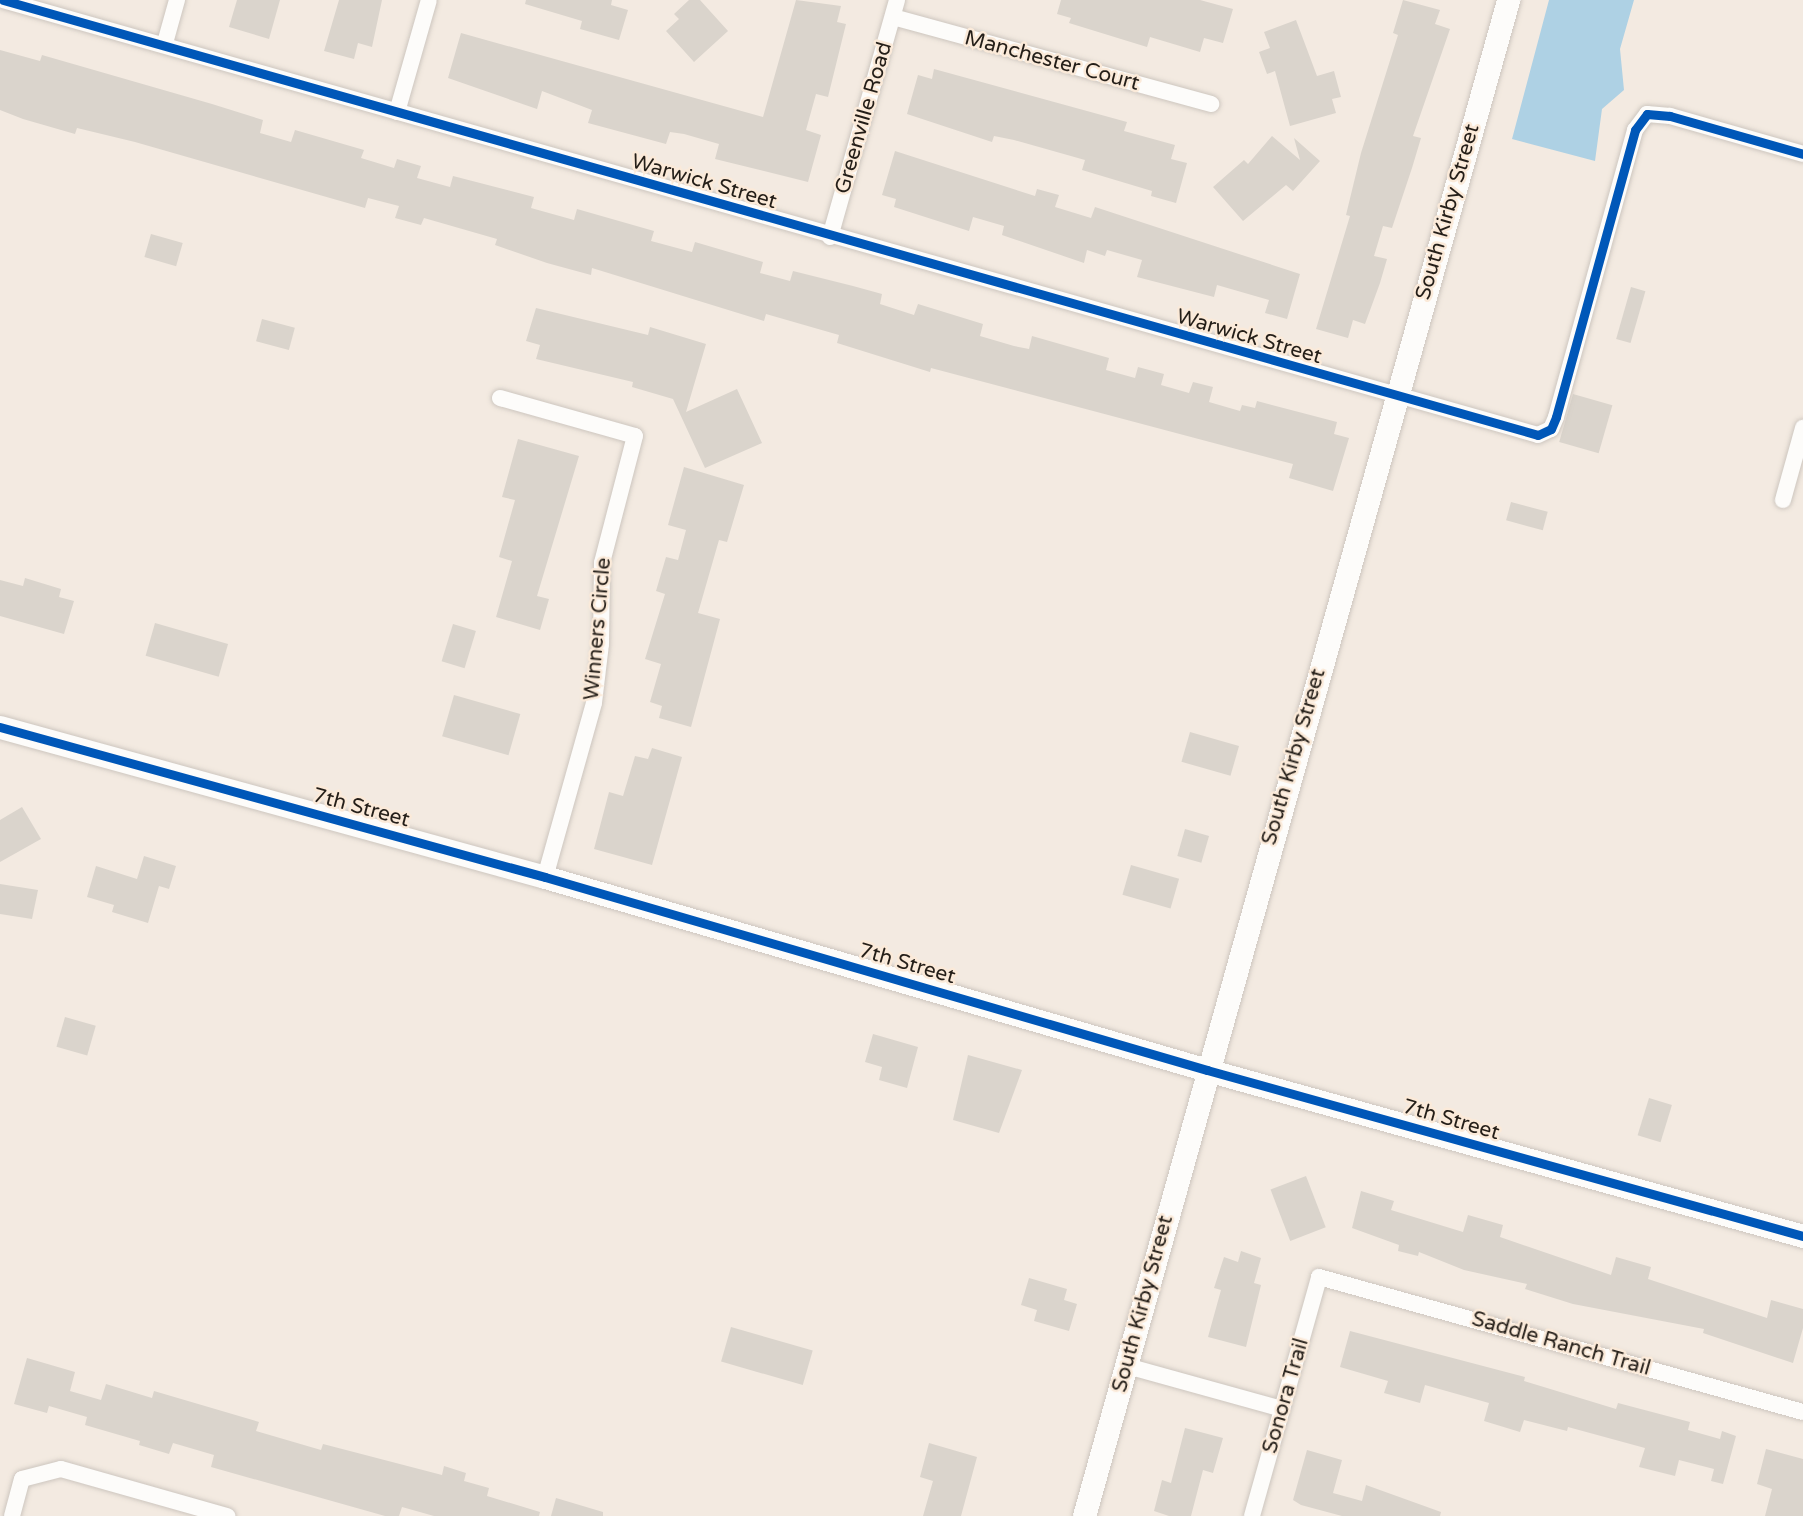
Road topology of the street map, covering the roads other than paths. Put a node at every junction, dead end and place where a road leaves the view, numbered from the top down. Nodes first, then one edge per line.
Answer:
1 (3, 0) edge
2 (177, 0) edge
3 (429, 0) edge
4 (897, 0) edge
5 (1508, 0) edge
6 (893, 17) junction
7 (165, 43) junction
8 (1211, 104) dead end
9 (397, 112) junction
10 (1803, 153) edge
11 (830, 237) junction
12 (1395, 396) junction
13 (499, 398) dead end
14 (1803, 428) edge
15 (1783, 500) dead end
16 (0, 727) edge
17 (545, 877) junction
18 (1207, 1070) junction
19 (1803, 1236) edge
20 (1319, 1277) joint
21 (1127, 1366) junction
22 (1282, 1409) junction
23 (1803, 1412) edge
24 (12, 1516) edge
25 (227, 1516) edge
26 (1084, 1516) edge
27 (1252, 1516) edge

1 - 7 street, Warwick Street
2 - 7 street
3 - 9 street
4 - 6 street, Greenville Road
5 - 12 street, South Kirby Street
6 - 8 street, Manchester Court
6 - 11 street, Greenville Road
7 - 9 street, Warwick Street
9 - 11 street, Warwick Street
10 - 12 street, Warwick Street
11 - 12 street, Warwick Street
12 - 18 street, South Kirby Street
13 - 17 street, Winners Circle
14 - 15 street
16 - 17 street, 7th Street
17 - 18 street, 7th Street
18 - 19 street, 7th Street
18 - 21 street, South Kirby Street
20 - 22 street, Sonora Trail
20 - 23 street, Saddle Ranch Trail
21 - 22 street
21 - 26 street, South Kirby Street
22 - 27 street, Sonora Trail
24 - 25 street

